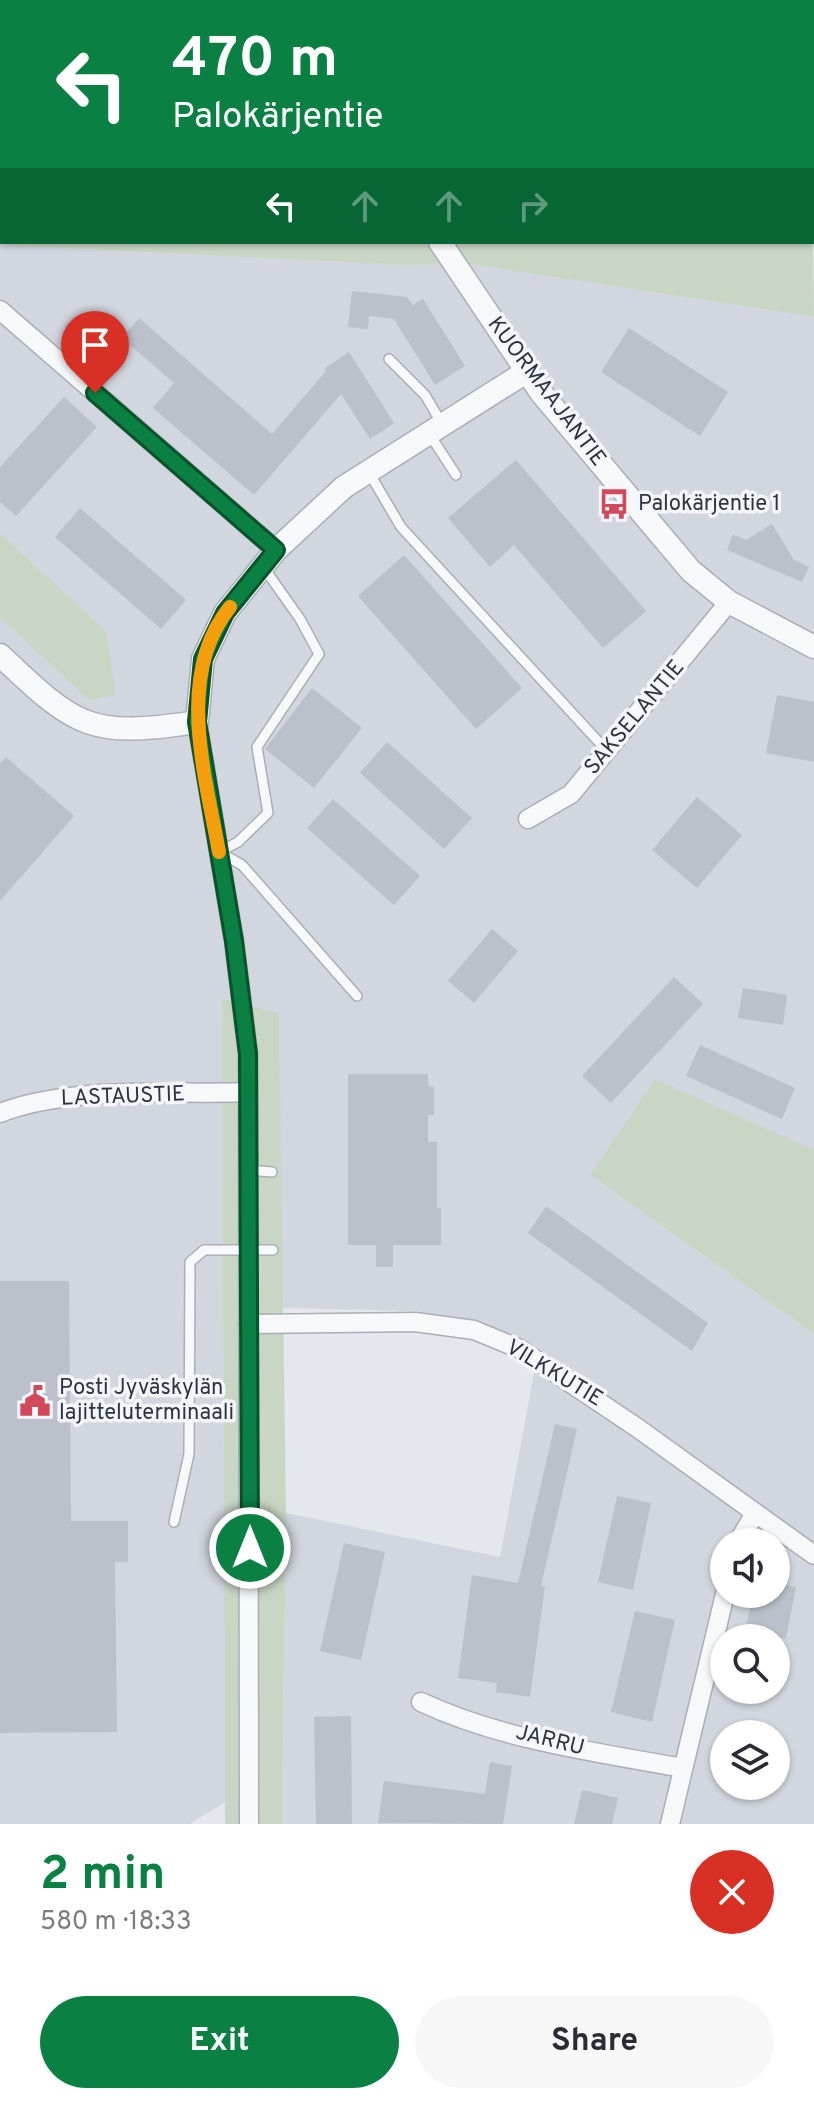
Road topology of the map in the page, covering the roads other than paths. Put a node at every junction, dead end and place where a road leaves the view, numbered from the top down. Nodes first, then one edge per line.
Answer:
1 (441, 244) edge
2 (0, 310) edge
3 (389, 359) dead end
4 (526, 372) junction
5 (435, 428) junction
6 (368, 471) junction
7 (456, 475) dead end
8 (269, 558) junction
9 (729, 602) junction
10 (814, 647) edge
11 (0, 655) edge
12 (197, 722) junction
13 (607, 751) junction
14 (528, 819) dead end
15 (219, 852) junction
16 (357, 996) dead end
17 (248, 1092) junction
18 (0, 1113) edge
19 (249, 1170) junction
20 (272, 1172) dead end
21 (249, 1250) junction
22 (273, 1250) dead end
23 (248, 1324) junction
24 (754, 1515) junction
25 (174, 1522) dead end
26 (746, 1528) edge
27 (814, 1555) edge
28 (722, 1608) edge
29 (421, 1702) dead end
30 (682, 1768) junction
31 (249, 1824) edge
32 (670, 1824) edge

1 - 4 street, KUORMAAJANTIE
2 - 8 street
3 - 5 lane
4 - 5 street
4 - 9 street, KUORMAAJANTIE
5 - 6 street
5 - 7 lane
6 - 8 street
6 - 13 lane
8 - 12 street
8 - 15 lane
9 - 10 street, KUORMAAJANTIE
9 - 13 street, SAKSELANTIE
11 - 12 street
12 - 15 street
13 - 14 street, SAKSELANTIE
15 - 16 lane
15 - 17 street
17 - 18 street, LASTAUSTIE
17 - 19 street
19 - 20 lane
19 - 21 street
21 - 22 lane
21 - 23 street
21 - 25 lane
23 - 24 street, VILKKUTIE
23 - 31 street
24 - 26 street
24 - 27 street, VILKKUTIE
28 - 30 street
29 - 30 street, JARRU
30 - 32 street

